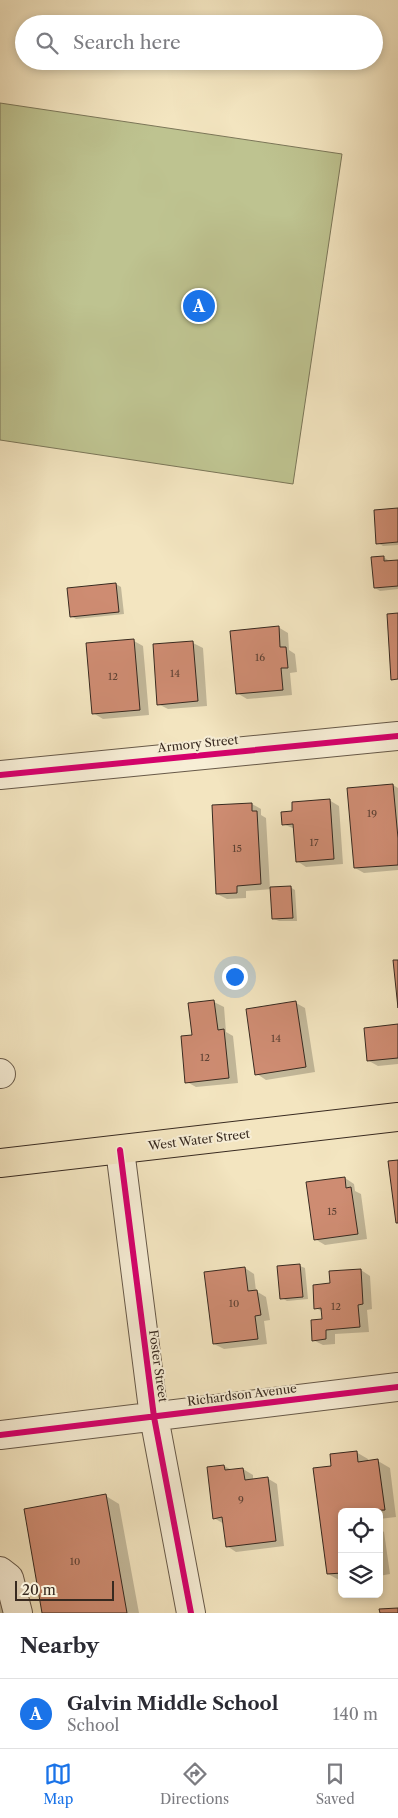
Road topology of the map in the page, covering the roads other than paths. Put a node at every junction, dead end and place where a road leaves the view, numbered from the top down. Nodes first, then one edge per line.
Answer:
1 (398, 736) edge
2 (0, 775) edge
3 (398, 1116) edge
4 (120, 1150) junction
5 (0, 1163) edge
6 (398, 1387) edge
7 (154, 1417) junction
8 (0, 1435) edge
9 (0, 1571) edge
10 (18, 1613) edge
11 (190, 1613) edge

1 - 2 street, Armory Street
3 - 4 main road, West Water Street
4 - 5 main road, West Water Street
4 - 7 street, Foster Street
6 - 7 street, Richardson Avenue
7 - 8 street, Richardson Avenue
7 - 11 street, Foster Street
9 - 10 street

